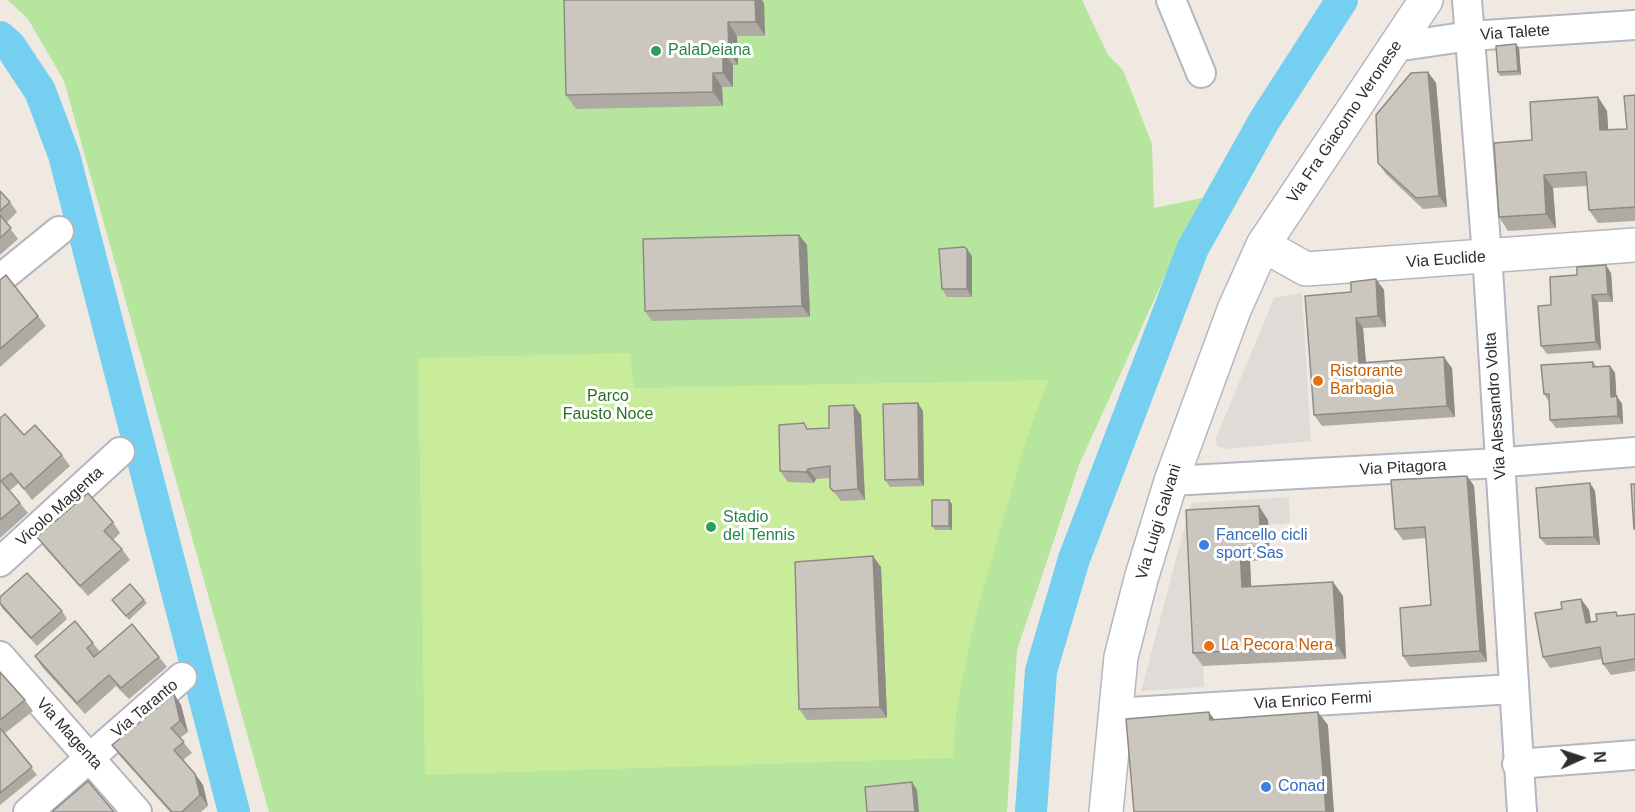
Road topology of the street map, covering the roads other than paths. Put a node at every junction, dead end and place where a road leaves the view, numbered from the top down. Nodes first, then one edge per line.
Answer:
1 (1171, 0) edge
2 (1426, 0) edge
3 (1467, 0) edge
4 (1635, 25) edge
5 (1470, 36) junction
6 (1395, 47) junction
7 (1201, 72) dead end
8 (59, 231) dead end
9 (1263, 245) junction
10 (1635, 245) edge
11 (1487, 258) junction
12 (0, 279) edge
13 (120, 452) dead end
14 (1635, 452) edge
15 (1500, 463) junction
16 (1170, 481) junction
17 (0, 562) edge
18 (0, 656) edge
19 (182, 677) dead end
20 (1513, 689) junction
21 (1114, 712) junction
22 (1635, 755) edge
23 (89, 757) junction
24 (1517, 764) junction
25 (28, 812) edge
26 (137, 812) edge
27 (1106, 812) edge
28 (1522, 812) edge

1 - 7 street
2 - 6 street, Via Fra Giacomo Veronese
3 - 5 street, Via Alessandro Volta
4 - 5 street, Via Talete
5 - 6 street, Via Talete
5 - 11 street, Via Alessandro Volta
6 - 9 street, Via Fra Giacomo Veronese
8 - 12 street
9 - 11 street, Via Euclide
9 - 16 street, Via Luigi Galvani
10 - 11 street, Via Euclide
11 - 15 street, Via Alessandro Volta
13 - 17 street, Vicolo Magenta
14 - 15 street, Via Pitagora
15 - 16 street, Via Pitagora
15 - 20 street, Via Alessandro Volta
16 - 21 street, Via Luigi Galvani
18 - 23 street, Via Magenta
19 - 23 street, Via Taranto
20 - 21 street, Via Enrico Fermi
20 - 24 street, Via Alessandro Volta
21 - 27 street, Via Luigi Galvani
22 - 24 street
23 - 25 street, Via Taranto
23 - 26 street, Via Magenta
24 - 28 street, Via Alessandro Volta

